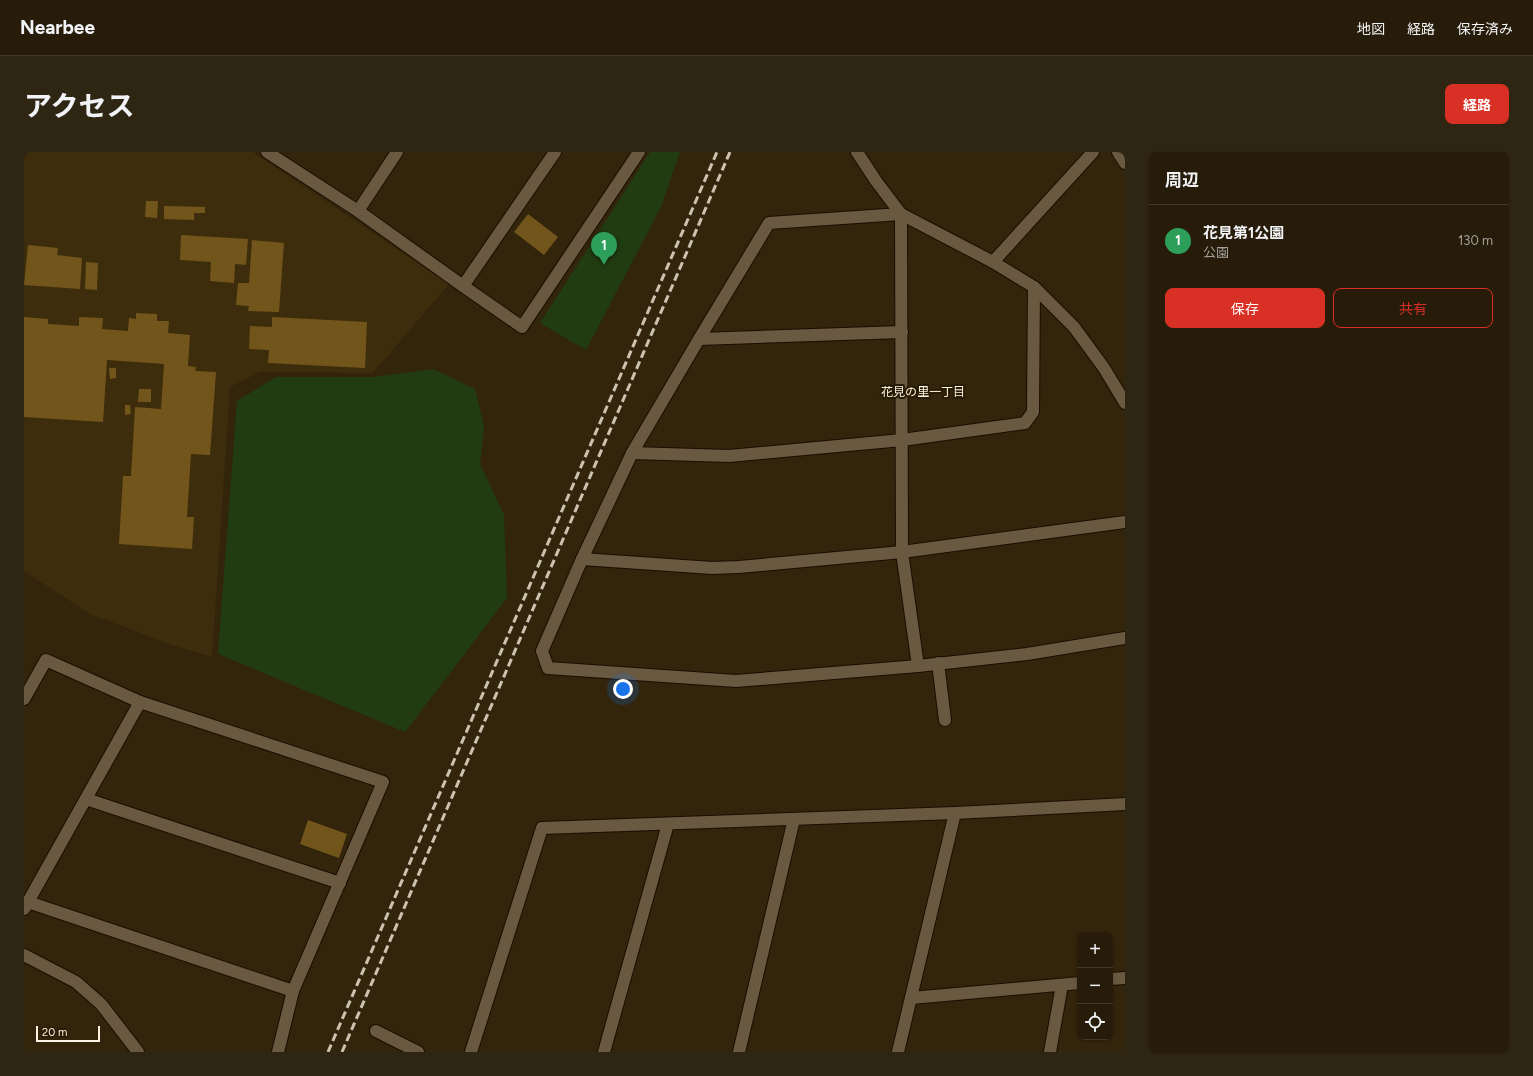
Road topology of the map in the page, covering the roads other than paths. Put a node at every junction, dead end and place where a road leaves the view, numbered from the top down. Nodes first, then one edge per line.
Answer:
1 (267, 152) edge
2 (396, 152) edge
3 (555, 152) edge
4 (639, 152) edge
5 (857, 152) edge
6 (1118, 152) edge
7 (1090, 153) edge
8 (1125, 163) edge
9 (358, 211) junction
10 (901, 214) junction
11 (993, 262) junction
12 (463, 286) junction
13 (1034, 287) junction
14 (902, 332) junction
15 (699, 339) junction
16 (1125, 403) edge
17 (902, 440) junction
18 (632, 453) junction
19 (1125, 522) edge
20 (902, 552) junction
21 (582, 559) junction
22 (1125, 638) edge
23 (938, 663) junction
24 (918, 666) junction
25 (24, 699) edge
26 (140, 702) junction
27 (944, 720) dead end
28 (86, 799) junction
29 (1125, 804) edge
30 (955, 812) junction
31 (794, 819) junction
32 (668, 824) junction
33 (340, 883) junction
34 (26, 905) edge
35 (24, 955) edge
36 (1125, 978) edge
37 (1113, 979) edge
38 (1077, 983) edge
39 (1062, 985) junction
40 (292, 991) junction
41 (911, 998) junction
42 (376, 1031) dead end
43 (138, 1052) edge
44 (278, 1052) edge
45 (418, 1052) edge
46 (471, 1052) edge
47 (604, 1052) edge
48 (739, 1052) edge
49 (898, 1052) edge
50 (1050, 1052) edge

1 - 9 street
2 - 9 street
3 - 12 street
4 - 12 street
5 - 10 street
6 - 8 street
7 - 11 street
9 - 12 street
10 - 11 street
10 - 14 street
10 - 15 street
11 - 13 street
13 - 16 street
13 - 17 street
14 - 15 street
14 - 17 street
15 - 18 street
17 - 18 street
17 - 20 street
18 - 21 street
19 - 20 street
20 - 21 street
20 - 24 street
21 - 24 street
22 - 23 street
23 - 24 street
23 - 27 street
25 - 26 street
26 - 28 street
26 - 33 street
28 - 33 street
28 - 34 street
29 - 30 street
30 - 31 street
30 - 41 street
31 - 32 street
31 - 48 street
32 - 46 street
32 - 47 street
33 - 40 street
34 - 40 street
35 - 43 street
36 - 37 street
38 - 39 street
39 - 41 street
39 - 50 street
40 - 44 street
41 - 49 street
42 - 45 street

